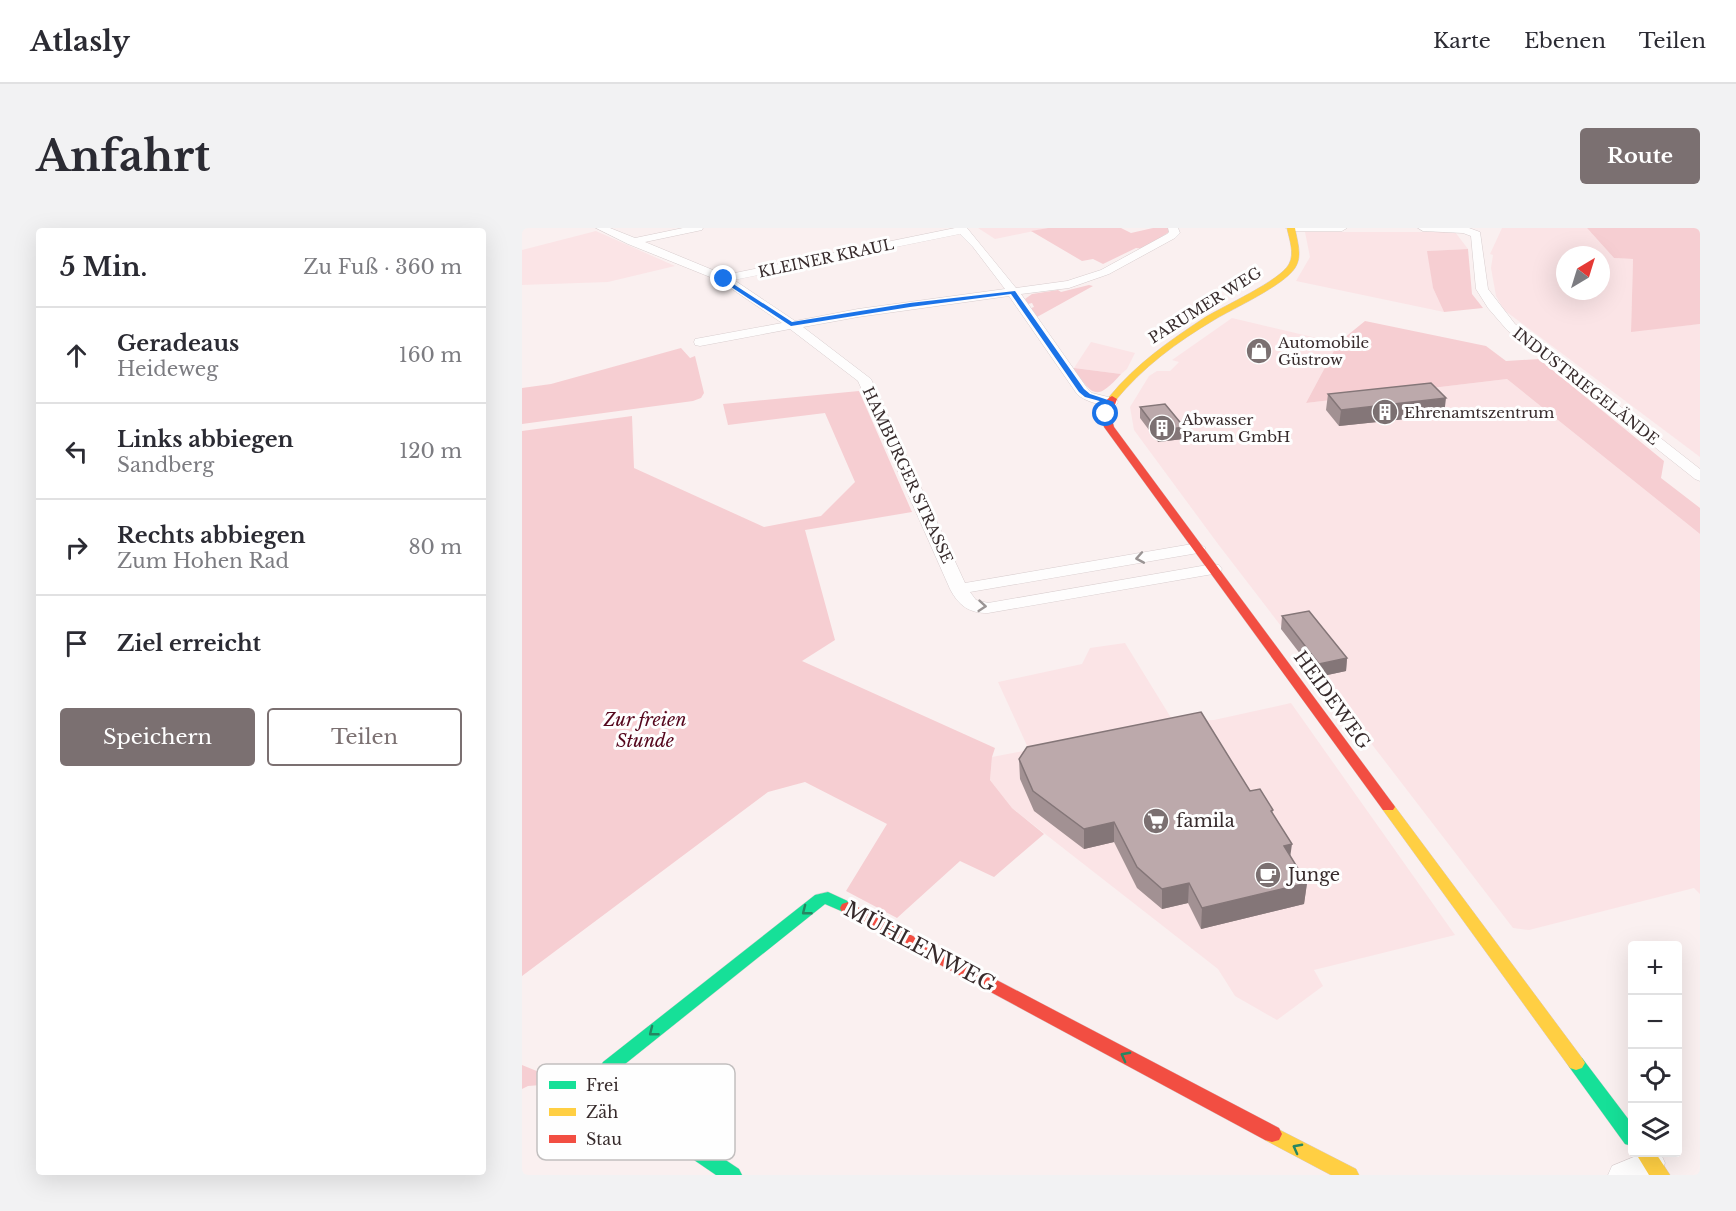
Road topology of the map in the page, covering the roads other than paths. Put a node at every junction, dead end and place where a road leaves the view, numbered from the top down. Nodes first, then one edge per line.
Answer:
1 (601, 228) edge
2 (698, 228) edge
3 (1173, 228) edge
4 (1291, 228) edge
5 (1342, 228) edge
6 (1423, 228) edge
7 (962, 229) edge
8 (632, 242) junction
9 (724, 279) junction
10 (1012, 292) junction
11 (791, 324) junction
12 (700, 342) dead end
13 (1111, 402) junction
14 (1700, 476) edge
15 (1198, 548) junction
16 (1213, 569) junction
17 (959, 589) junction
18 (612, 1064) edge
19 (1628, 1133) edge
20 (710, 1160) edge
21 (1652, 1163) edge
22 (732, 1175) edge
23 (1349, 1175) edge
24 (1622, 1175) edge

1 - 8 street, HAMBURGER STRASSE
2 - 8 street
3 - 10 street
4 - 5 street
4 - 13 street, PARUMER WEG
6 - 14 street, INDUSTRIEGELÄNDE
7 - 9 street, KLEINER KRAUL
7 - 10 street
8 - 9 street, HAMBURGER STRASSE
9 - 11 street, HAMBURGER STRASSE
10 - 11 street
10 - 13 street
11 - 12 street
11 - 17 street, HAMBURGER STRASSE
13 - 15 street, HEIDEWEG
15 - 16 street, HEIDEWEG
15 -> 17 street
17 -> 16 street
16 - 19 street, HEIDEWEG
23 -> 18 street, MÜHLENWEG
20 -> 22 street, MÜHLENWEG
21 - 24 street

